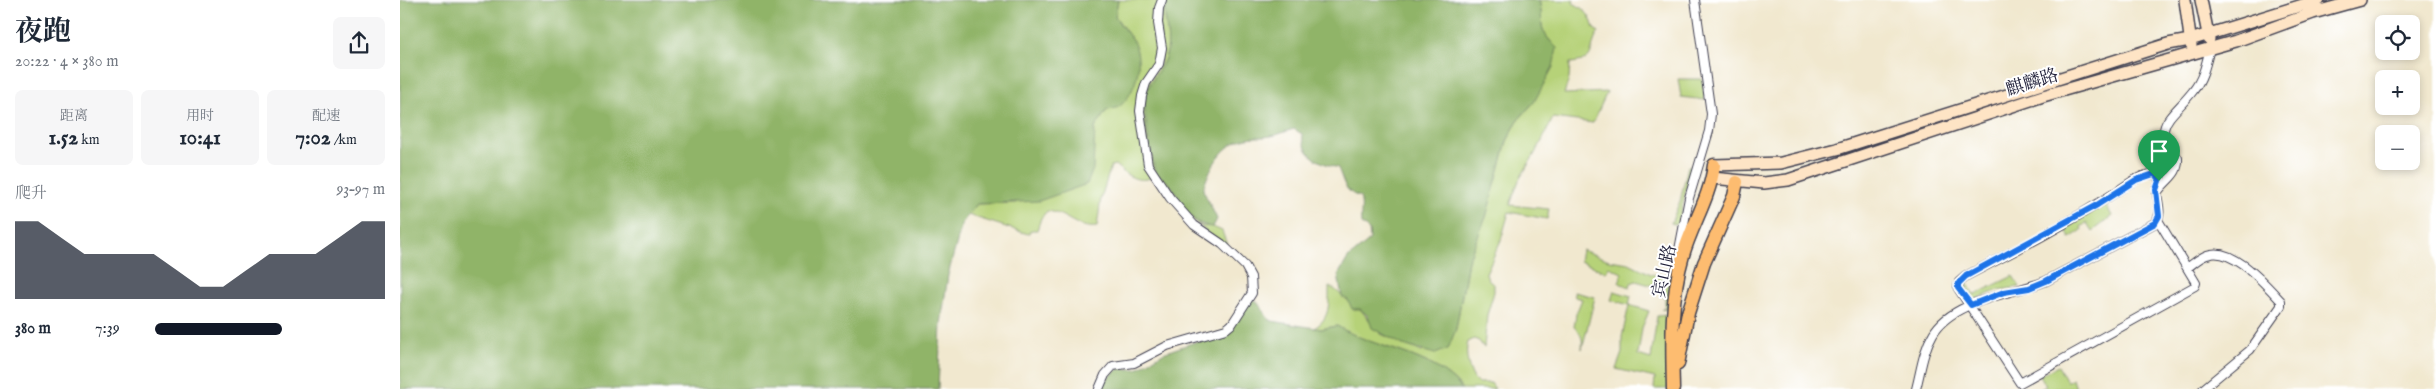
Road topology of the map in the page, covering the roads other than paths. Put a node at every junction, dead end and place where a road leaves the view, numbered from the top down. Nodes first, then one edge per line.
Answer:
1 (1162, 0) edge
2 (1695, 0) edge
3 (2185, 0) edge
4 (2201, 0) edge
5 (2319, 0) edge
6 (2360, 0) edge
7 (2208, 33) junction
8 (2190, 40) junction
9 (2210, 48) junction
10 (2192, 52) junction
11 (1714, 165) joint
12 (1712, 178) junction
13 (1737, 182) junction
14 (2156, 193) junction
15 (2158, 220) junction
16 (2187, 268) junction
17 (1679, 269) junction
18 (1971, 305) junction
19 (1099, 389) edge
20 (1673, 389) edge
21 (1677, 389) edge
22 (1916, 389) edge
23 (2203, 389) edge

1 - 19 street
2 - 17 street
3 - 8 main road
4 - 7 main road
5 - 7 main road, 麒麟路
6 - 9 main road, 麒麟路
7 - 8 main road, 麒麟路
7 - 9 main road
8 - 10 main road
8 - 11 main road, 麒麟路
9 - 10 main road, 麒麟路
9 - 14 street
10 - 13 main road, 麒麟路
11 - 12 main road, 宾山路
12 - 13 main road, 麒麟路
12 - 17 main road, 宾山路
13 - 21 main road, 宾山路
14 - 15 street
14 - 18 street
15 - 16 street
15 - 18 street
16 - 18 street
16 - 23 street
17 - 20 main road, 宾山路
18 - 22 street

